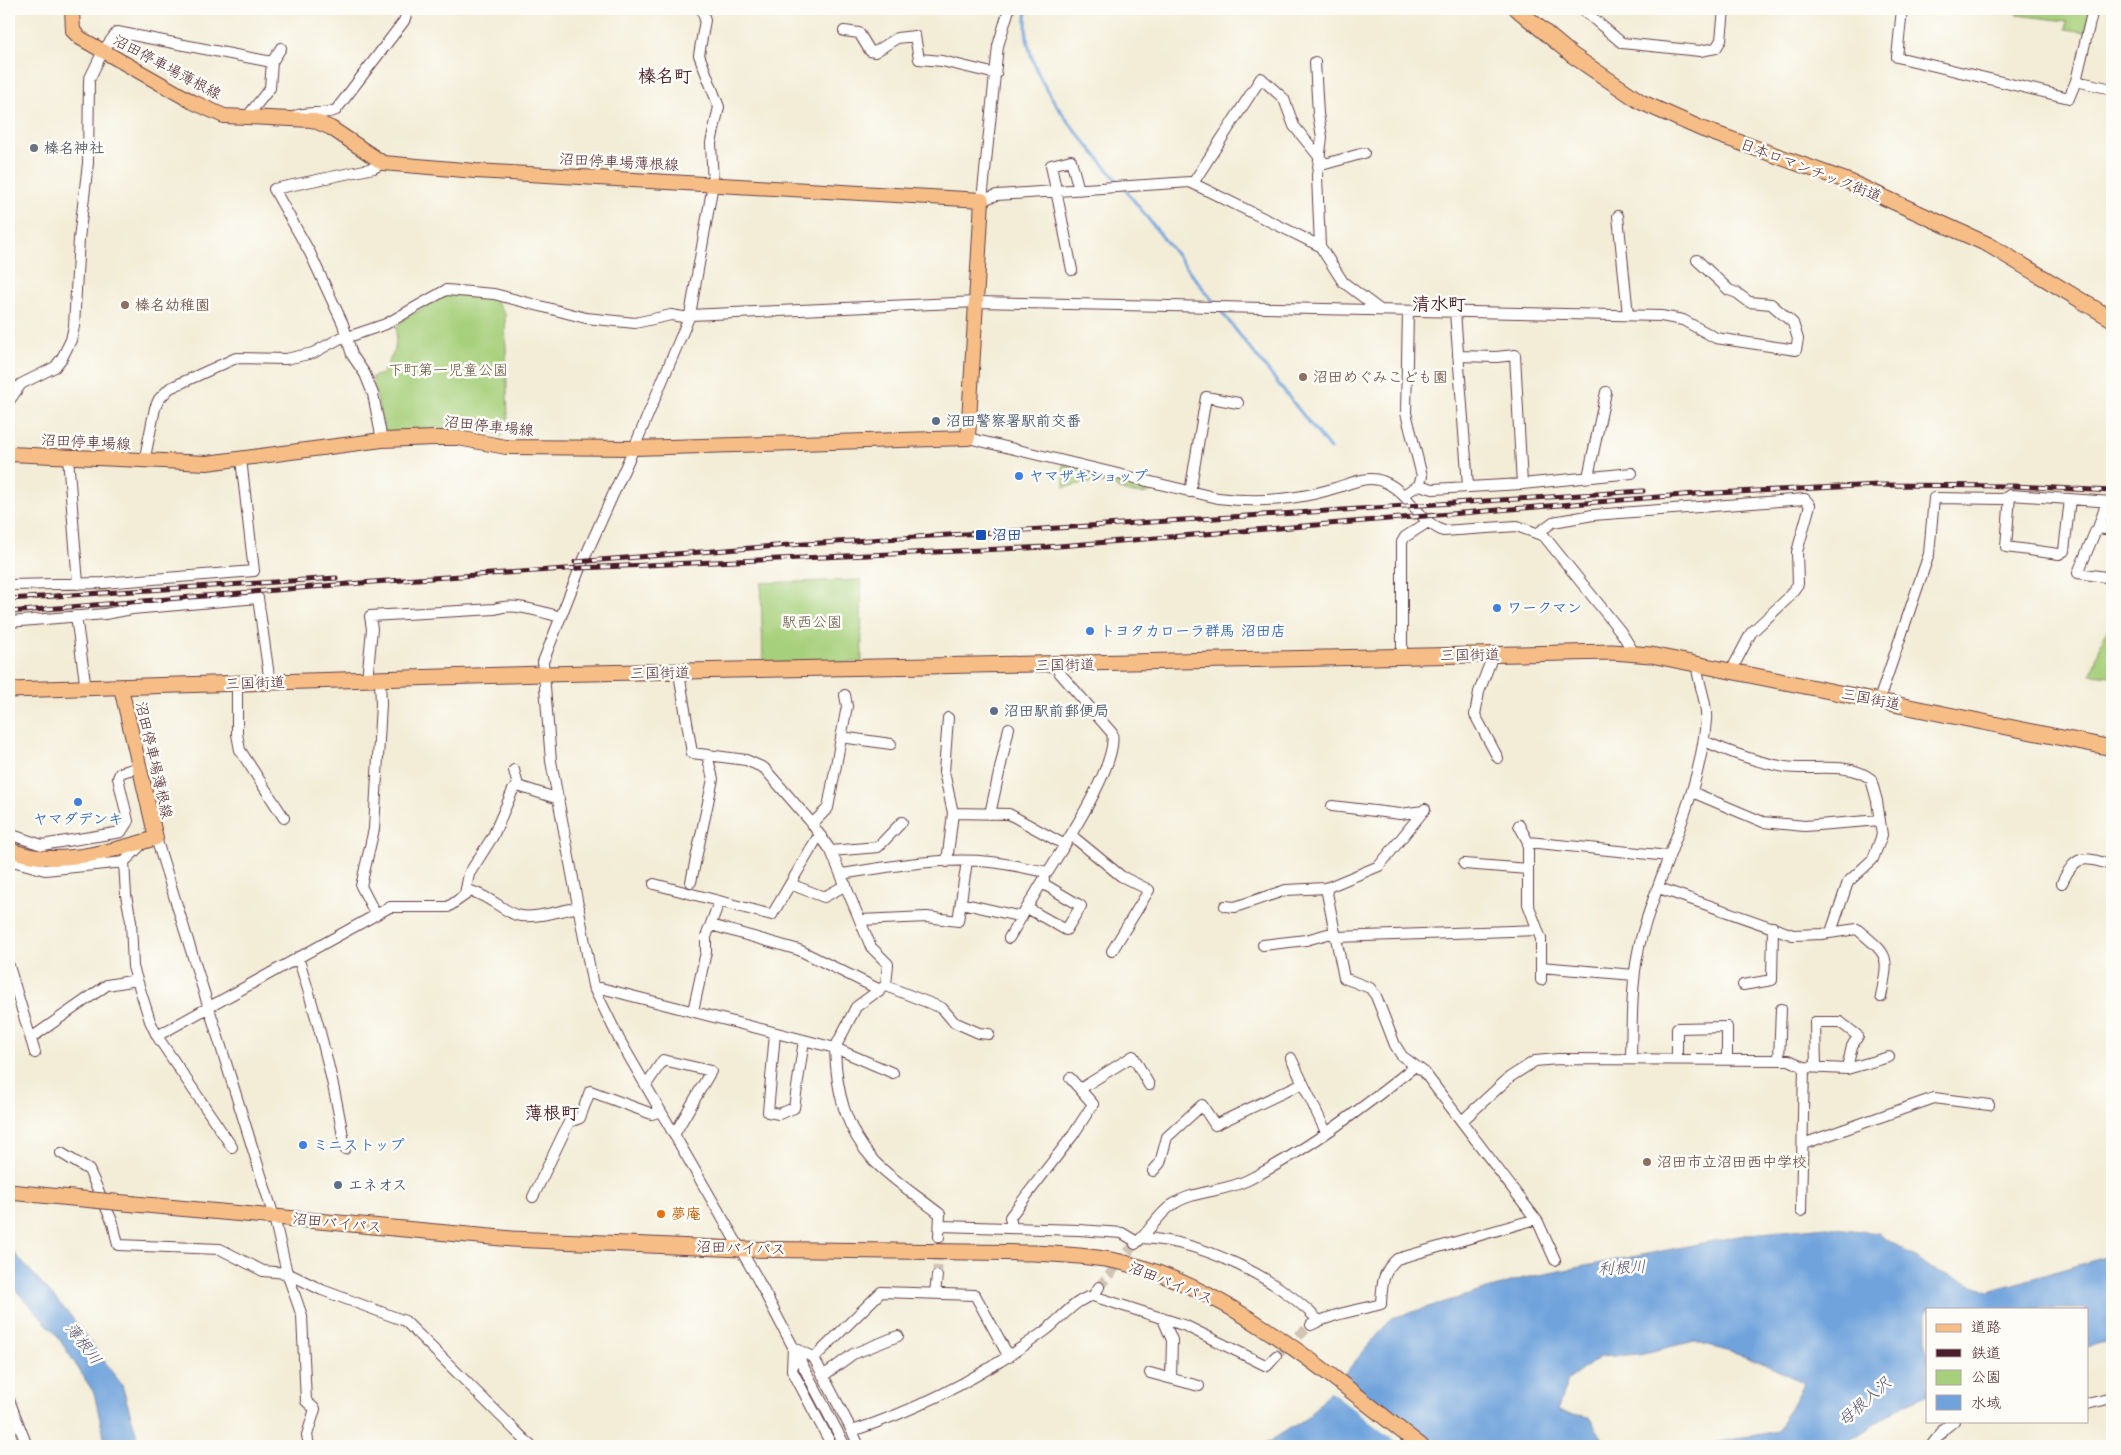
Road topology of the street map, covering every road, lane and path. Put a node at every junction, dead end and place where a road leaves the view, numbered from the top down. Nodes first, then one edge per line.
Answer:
1 (72, 9) edge
2 (408, 9) edge
3 (702, 9) edge
4 (1009, 9) edge
5 (1517, 9) edge
6 (1582, 9) edge
7 (1724, 9) edge
8 (1902, 9) edge
9 (2093, 9) edge
10 (844, 31) dead end
11 (281, 48) dead end
12 (103, 51) junction
13 (272, 62) junction
14 (1315, 62) dead end
15 (996, 74) junction
16 (2076, 81) junction
17 (2112, 89) edge
18 (293, 117) junction
19 (246, 118) junction
20 (1364, 153) dead end
21 (1320, 159) junction
22 (382, 163) junction
23 (1193, 183) junction
24 (714, 184) junction
25 (1079, 190) junction
26 (1057, 192) junction
27 (982, 200) junction
28 (1618, 216) dead end
29 (1320, 246) junction
30 (1697, 260) dead end
31 (1072, 270) dead end
32 (978, 302) junction
33 (1380, 310) junction
34 (1408, 311) junction
35 (1455, 312) junction
36 (690, 315) junction
37 (1628, 315) junction
38 (2112, 319) edge
39 (346, 335) junction
40 (1458, 356) junction
41 (1606, 392) dead end
42 (9, 400) edge
43 (1238, 403) dead end
44 (968, 438) junction
45 (382, 440) junction
46 (634, 448) junction
47 (9, 454) edge
48 (68, 457) junction
49 (241, 459) junction
50 (144, 462) junction
51 (1632, 473) dead end
52 (1588, 477) junction
53 (1522, 484) junction
54 (1420, 485) junction
55 (1468, 486) junction
56 (1190, 492) junction
57 (1403, 494) junction
58 (2010, 495) junction
59 (2070, 499) junction
60 (2110, 502) edge
61 (1428, 522) junction
62 (2098, 528) junction
63 (2112, 530) edge
64 (1538, 533) junction
65 (2112, 578) edge
66 (78, 584) junction
67 (9, 586) edge
68 (76, 616) junction
69 (561, 616) junction
70 (9, 622) edge
71 (1634, 654) junction
72 (1493, 655) junction
73 (1402, 656) junction
74 (1697, 664) junction
75 (1056, 665) junction
76 (1730, 671) junction
77 (679, 673) junction
78 (544, 674) junction
79 (373, 680) junction
80 (270, 683) junction
81 (237, 684) junction
82 (121, 688) junction
83 (86, 689) junction
84 (9, 690) edge
85 (846, 695) dead end
86 (1879, 700) junction
87 (948, 718) dead end
88 (1008, 728) dead end
89 (841, 737) junction
90 (1704, 741) junction
91 (891, 744) dead end
92 (2112, 748) edge
93 (707, 755) junction
94 (1498, 758) dead end
95 (140, 767) junction
96 (514, 770) dead end
97 (518, 786) junction
98 (1692, 792) junction
99 (559, 799) junction
100 (1332, 806) dead end
101 (953, 813) junction
102 (990, 814) junction
103 (284, 818) dead end
104 (1880, 820) junction
105 (902, 822) dead end
106 (812, 824) junction
107 (1518, 825) dead end
108 (9, 834) edge
109 (1071, 835) junction
110 (820, 836) junction
111 (150, 839) junction
112 (1528, 842) junction
113 (1065, 845) junction
114 (9, 849) edge
115 (831, 851) junction
116 (1669, 856) junction
117 (9, 860) edge
118 (967, 861) junction
119 (124, 862) junction
120 (947, 862) junction
121 (1464, 864) dead end
122 (2112, 865) edge
123 (1528, 869) junction
124 (1048, 872) junction
125 (842, 874) junction
126 (692, 882) dead end
127 (1042, 883) junction
128 (2062, 883) dead end
129 (654, 884) dead end
130 (790, 884) junction
131 (846, 885) junction
132 (1326, 888) junction
133 (1658, 888) junction
134 (465, 894) junction
135 (719, 902) junction
136 (961, 903) junction
137 (1225, 906) dead end
138 (579, 907) junction
139 (1024, 912) junction
140 (376, 915) junction
141 (860, 920) junction
142 (710, 925) junction
143 (1773, 927) junction
144 (1537, 930) junction
145 (1831, 932) junction
146 (1335, 935) junction
147 (1009, 938) dead end
148 (1263, 945) dead end
149 (1112, 950) dead end
150 (298, 957) junction
151 (9, 966) edge
152 (1541, 967) junction
153 (1634, 974) junction
154 (137, 980) junction
155 (1541, 980) dead end
156 (1743, 985) dead end
157 (593, 986) junction
158 (882, 989) junction
159 (1881, 997) dead end
160 (207, 1007) junction
161 (1781, 1009) dead end
162 (693, 1011) junction
163 (775, 1033) junction
164 (989, 1034) dead end
165 (157, 1036) junction
166 (31, 1038) junction
167 (804, 1040) junction
168 (835, 1048) junction
169 (35, 1052) dead end
170 (1888, 1057) dead end
171 (1291, 1058) dead end
172 (1677, 1058) junction
173 (1727, 1058) junction
174 (1631, 1059) junction
175 (1780, 1060) junction
176 (1415, 1066) junction
177 (1816, 1067) junction
178 (1804, 1068) junction
179 (1847, 1069) junction
180 (893, 1073) dead end
181 (1070, 1078) dead end
182 (1303, 1083) junction
183 (1149, 1084) dead end
184 (646, 1085) junction
185 (1080, 1089) junction
186 (1989, 1106) dead end
187 (660, 1111) junction
188 (1462, 1121) junction
189 (1326, 1132) junction
190 (674, 1135) junction
191 (1802, 1144) junction
192 (232, 1147) dead end
193 (346, 1149) dead end
194 (61, 1153) dead end
195 (1152, 1171) dead end
196 (9, 1192) edge
197 (533, 1197) dead end
198 (1801, 1211) dead end
199 (274, 1216) junction
200 (1536, 1219) junction
201 (941, 1226) junction
202 (1012, 1227) junction
203 (939, 1237) tunnel mouth
204 (1138, 1241) junction
205 (741, 1249) junction
206 (1556, 1260) dead end
207 (287, 1273) junction
208 (937, 1276) tunnel mouth
209 (935, 1293) junction
210 (1162, 1317) junction
211 (898, 1336) dead end
212 (793, 1347) junction
213 (1276, 1356) tunnel mouth
214 (1009, 1357) junction
215 (814, 1358) junction
216 (1150, 1373) dead end
217 (823, 1376) junction
218 (1171, 1378) junction
219 (1200, 1386) dead end
220 (2112, 1398) edge
221 (9, 1400) edge
222 (2088, 1404) edge
223 (1953, 1422) edge
224 (852, 1431) junction
225 (27, 1446) edge
226 (309, 1446) edge
227 (531, 1446) edge
228 (832, 1446) edge
229 (845, 1446) edge
230 (859, 1446) edge
231 (1421, 1446) edge
232 (1931, 1446) edge

1 - 12 main road, 沼田停車場薄根線
2 - 18 street
3 - 24 street
4 - 15 street
5 - 38 highway, 日本ロマンチック街道
6 - 7 street
8 - 16 street
9 - 16 street
10 - 15 street
11 - 13 street
12 - 13 street
12 - 19 main road, 沼田停車場薄根線
12 - 42 street
13 - 19 street
14 - 21 street
15 - 27 street
16 - 17 street
18 - 19 main road, 沼田停車場薄根線
18 - 22 main road, 沼田停車場薄根線
20 - 21 street
21 - 23 street
21 - 29 street
22 - 24 main road, 沼田停車場薄根線
22 - 39 street
23 - 25 street
23 - 29 street
24 - 27 main road, 沼田停車場薄根線
24 - 36 street
25 - 26 street
25 - 26 street
26 - 27 street
26 - 31 street
27 - 32 main road
28 - 37 street
29 - 33 street
30 - 37 street
32 - 33 street
32 - 36 street
32 - 44 main road
33 - 34 street
34 - 35 street
34 - 54 street
35 - 37 street
35 - 40 street
36 - 39 street
36 - 46 street
39 - 45 street
39 - 50 street
40 - 53 street
40 - 55 street
41 - 52 street
43 - 56 street
44 - 46 main road, 沼田停車場線
44 - 56 street
45 - 46 main road, 沼田停車場線
45 - 49 main road, 沼田停車場線
46 - 69 street
47 - 48 main road, 沼田停車場線
48 - 50 main road, 沼田停車場線
48 - 66 street
49 - 50 main road, 沼田停車場線
49 - 66 street
51 - 52 street
52 - 53 street
53 - 55 street
54 - 55 street
54 - 57 street
56 - 57 street
57 - 61 street
58 - 59 street
58 - 59 street
58 - 86 street
59 - 60 street
60 - 62 street
61 - 64 street
61 - 73 street
62 - 63 street
62 - 65 street
64 - 71 street
64 - 76 street
66 - 67 street
68 - 70 street
68 - 80 street
68 - 83 street
69 - 78 street
69 - 79 street
71 - 72 highway, 三国街道
71 - 74 highway, 三国街道
72 - 73 highway, 三国街道
72 - 94 street
73 - 75 highway, 三国街道
74 - 76 highway, 三国街道
74 - 90 street
75 - 77 highway, 三国街道
75 - 109 street
76 - 86 highway, 三国街道
77 - 78 highway, 三国街道
77 - 93 street
78 - 79 highway, 三国街道
78 - 99 street
79 - 80 highway, 三国街道
79 - 140 street
80 - 81 highway, 三国街道
81 - 82 highway, 三国街道
81 - 103 street
82 - 83 highway, 三国街道
82 - 95 main road, 沼田停車場薄根線
83 - 84 highway, 三国街道
85 - 89 street
86 - 92 highway, 三国街道
87 - 101 street
88 - 102 street
89 - 91 street
89 - 106 street
90 - 98 street
90 - 104 street
93 - 106 street
93 - 126 street
95 - 108 street
95 - 111 main road, 沼田停車場薄根線
96 - 97 street
97 - 99 street
97 - 134 street
98 - 104 street
98 - 116 street
99 - 138 street
100 - 132 street
101 - 102 street
101 - 120 street
102 - 113 street
104 - 145 street
105 - 115 street
106 - 110 street
107 - 112 street
109 - 113 street
109 - 149 street
110 - 115 street
110 - 130 street
111 - 114 main road
111 - 119 street
111 - 160 street
112 - 116 street
112 - 123 street
113 - 124 street
115 - 125 street
116 - 133 street
117 - 119 street
118 - 120 street
118 - 124 street
118 - 136 street
119 - 154 street
120 - 125 street
121 - 123 street
122 - 128 street
123 - 144 street
124 - 127 street
125 - 131 street
127 - 139 street
127 - 139 street
129 - 135 street
130 - 131 street
130 - 135 street
131 - 141 street
132 - 137 street
132 - 146 street
133 - 143 street
133 - 153 street
134 - 138 street
134 - 140 street
135 - 142 street
136 - 139 street
136 - 141 street
138 - 157 street
139 - 147 street
140 - 150 street
141 - 158 street
142 - 158 street
142 - 162 street
143 - 145 street
143 - 156 street
144 - 146 street
144 - 152 street
145 - 159 street
146 - 148 street
146 - 176 street
150 - 160 street
150 - 193 street
151 - 166 street
152 - 153 street
152 - 155 street
153 - 174 street
154 - 165 street
154 - 166 street
157 - 162 street
157 - 184 street
158 - 164 street
158 - 168 street
160 - 165 street
160 - 199 street
161 - 175 street
162 - 163 street
163 - 167 street
163 - 167 street
165 - 192 street
166 - 169 street
167 - 168 street
168 - 180 street
168 - 201 street
170 - 179 street
171 - 182 street
172 - 173 street
172 - 173 street
172 - 174 street
173 - 175 street
174 - 188 street
175 - 178 street
176 - 188 street
176 - 189 street
177 - 178 street
177 - 179 street
177 - 179 street
178 - 191 street
181 - 185 street
182 - 189 street
182 - 195 street
183 - 185 street
184 - 187 street
184 - 190 street
185 - 202 street
186 - 191 street
187 - 190 street
187 - 197 street
188 - 200 street
189 - 204 street
190 - 205 street
191 - 198 street
194 - 207 street
196 - 199 highway, 沼田バイパス, bridge
199 - 205 highway, 沼田バイパス
199 - 207 street
200 - 204 street
200 - 206 street
201 - 202 street
201 - 203 street
202 - 204 street
205 - 212 street
205 - 231 highway, 沼田バイパス
207 - 226 street
207 - 227 street
208 - 209 street
209 - 214 street
209 - 215 street
210 - 213 street
210 - 214 street
210 - 218 street
211 - 217 street
212 - 215 street
212 - 228 street
212 - 229 street
214 - 224 street
215 - 217 street
216 - 218 street
217 - 224 street
218 - 219 street
220 - 222 street
221 - 225 street
223 - 232 street
224 - 230 street

